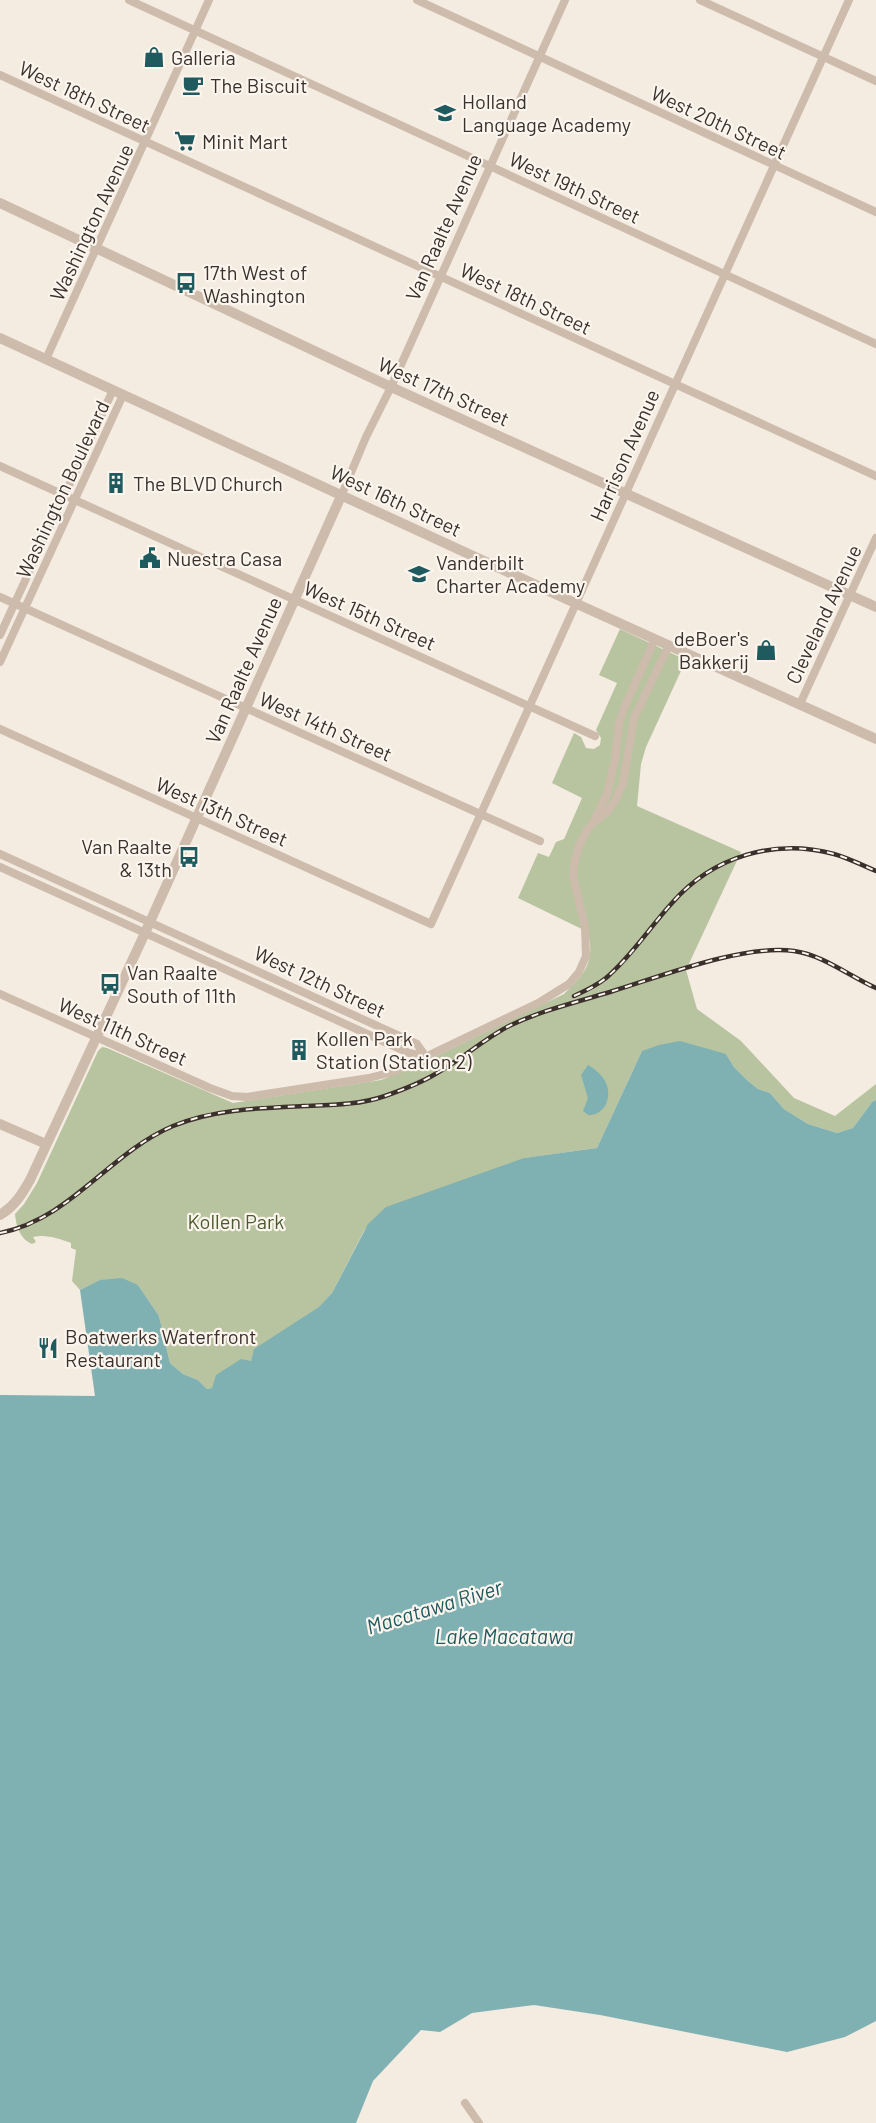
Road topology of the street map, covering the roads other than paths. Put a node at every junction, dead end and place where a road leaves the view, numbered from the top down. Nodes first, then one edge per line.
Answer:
1 (129, 0) edge
2 (210, 0) edge
3 (417, 0) edge
4 (565, 0) edge
5 (700, 0) edge
6 (849, 0) edge
7 (196, 31) junction
8 (540, 57) junction
9 (823, 57) junction
10 (0, 75) edge
11 (876, 81) edge
12 (146, 142) junction
13 (774, 165) junction
14 (491, 166) junction
15 (0, 203) edge
16 (876, 212) edge
17 (97, 248) junction
18 (724, 274) junction
19 (440, 277) junction
20 (0, 338) edge
21 (876, 344) edge
22 (46, 358) junction
23 (674, 384) junction
24 (391, 387) junction
25 (118, 392) junction
26 (0, 466) edge
27 (876, 476) edge
28 (625, 492) junction
29 (342, 494) junction
30 (64, 495) junction
31 (75, 499) junction
32 (876, 538) edge
33 (850, 595) junction
34 (0, 597) edge
35 (295, 599) junction
36 (575, 603) junction
37 (15, 604) junction
38 (876, 607) edge
39 (25, 608) junction
40 (0, 635) edge
41 (655, 639) junction
42 (669, 645) junction
43 (0, 662) edge
44 (800, 704) junction
45 (528, 705) junction
46 (246, 708) junction
47 (0, 729) edge
48 (595, 736) dead end
49 (876, 739) edge
50 (480, 814) junction
51 (196, 817) junction
52 (594, 822) junction
53 (540, 841) dead end
54 (0, 854) edge
55 (0, 867) edge
56 (150, 921) junction
57 (431, 924) joint
58 (145, 933) junction
59 (0, 994) edge
60 (96, 1037) junction
61 (426, 1057) junction
62 (0, 1124) edge
63 (46, 1144) junction
64 (0, 1215) edge
65 (465, 2103) dead end
66 (479, 2123) edge

1 - 7 street, West 19th Street
2 - 7 street, Washington Avenue
3 - 8 street, West 20th Street
4 - 8 street, Van Raalte Avenue
5 - 9 street
6 - 9 street, Harrison Avenue
7 - 12 street, Washington Avenue
7 - 14 street, West 19th Street
8 - 13 street, West 20th Street
8 - 14 street, Van Raalte Avenue
9 - 11 street
9 - 13 street, Harrison Avenue
10 - 12 street, West 18th Street
12 - 17 street, Washington Avenue
12 - 19 street, West 18th Street
13 - 16 street, West 20th Street
13 - 18 street, Harrison Avenue
14 - 18 street, West 19th Street
14 - 19 street, Van Raalte Avenue
15 - 17 street, West 17th Street
17 - 22 street, Washington Avenue
17 - 24 street, West 17th Street
18 - 21 street, West 19th Street
18 - 23 street, Harrison Avenue
19 - 23 street, West 18th Street
19 - 24 street, Van Raalte Avenue
20 - 22 street, West 16th Street
22 - 25 street, West 16th Street
23 - 27 street, West 18th Street
23 - 28 street, Harrison Avenue
24 - 28 street, West 17th Street
24 - 29 street, Van Raalte Avenue
25 - 29 street, West 16th Street
25 - 30 street, Washington Boulevard
25 - 31 street, Washington Boulevard
26 - 30 street, West 15th Street
28 - 33 street, West 17th Street
28 - 36 street, Harrison Avenue
29 - 35 street, Van Raalte Avenue
29 - 36 street, West 16th Street
30 - 31 street, West 15th Street
30 - 37 street, Washington Boulevard
31 - 35 street, West 15th Street
31 - 39 street, Washington Boulevard
32 - 33 street, Cleveland Avenue
33 - 38 street, West 17th Street
33 - 44 street, Cleveland Avenue
34 - 37 street, West 14th Street
35 - 45 street, West 15th Street
35 - 46 street, Van Raalte Avenue
36 - 41 street, West 16th Street
36 - 45 street, Harrison Avenue
37 - 39 street, West 14th Street
37 - 40 street, Washington Boulevard
39 - 43 street, Washington Boulevard
39 - 46 street, West 14th Street
41 - 42 street, West 16th Street
41 - 52 street
42 - 44 street, West 16th Street
42 - 52 street
44 - 49 street, West 16th Street
45 - 48 street, West 15th Street
45 - 50 street, Harrison Avenue
46 - 50 street, West 14th Street
46 - 51 street, Van Raalte Avenue
47 - 51 street, West 13th Street
50 - 53 street, West 14th Street
50 - 57 street, Harrison Avenue
51 - 56 street, Van Raalte Avenue
51 - 57 street, West 13th Street
52 - 61 street
54 - 56 street, West 12th Street
55 - 58 street, West 12th Street
56 - 58 street, Van Raalte Avenue
56 - 61 street, West 12th Street
58 - 60 street, Van Raalte Avenue
58 - 61 street, West 12th Street
59 - 60 street, West 11th Street
60 - 61 street, West 11th Street
60 - 63 street, Van Raalte Avenue
62 - 63 street
63 - 64 street, Van Raalte Avenue
65 - 66 street

